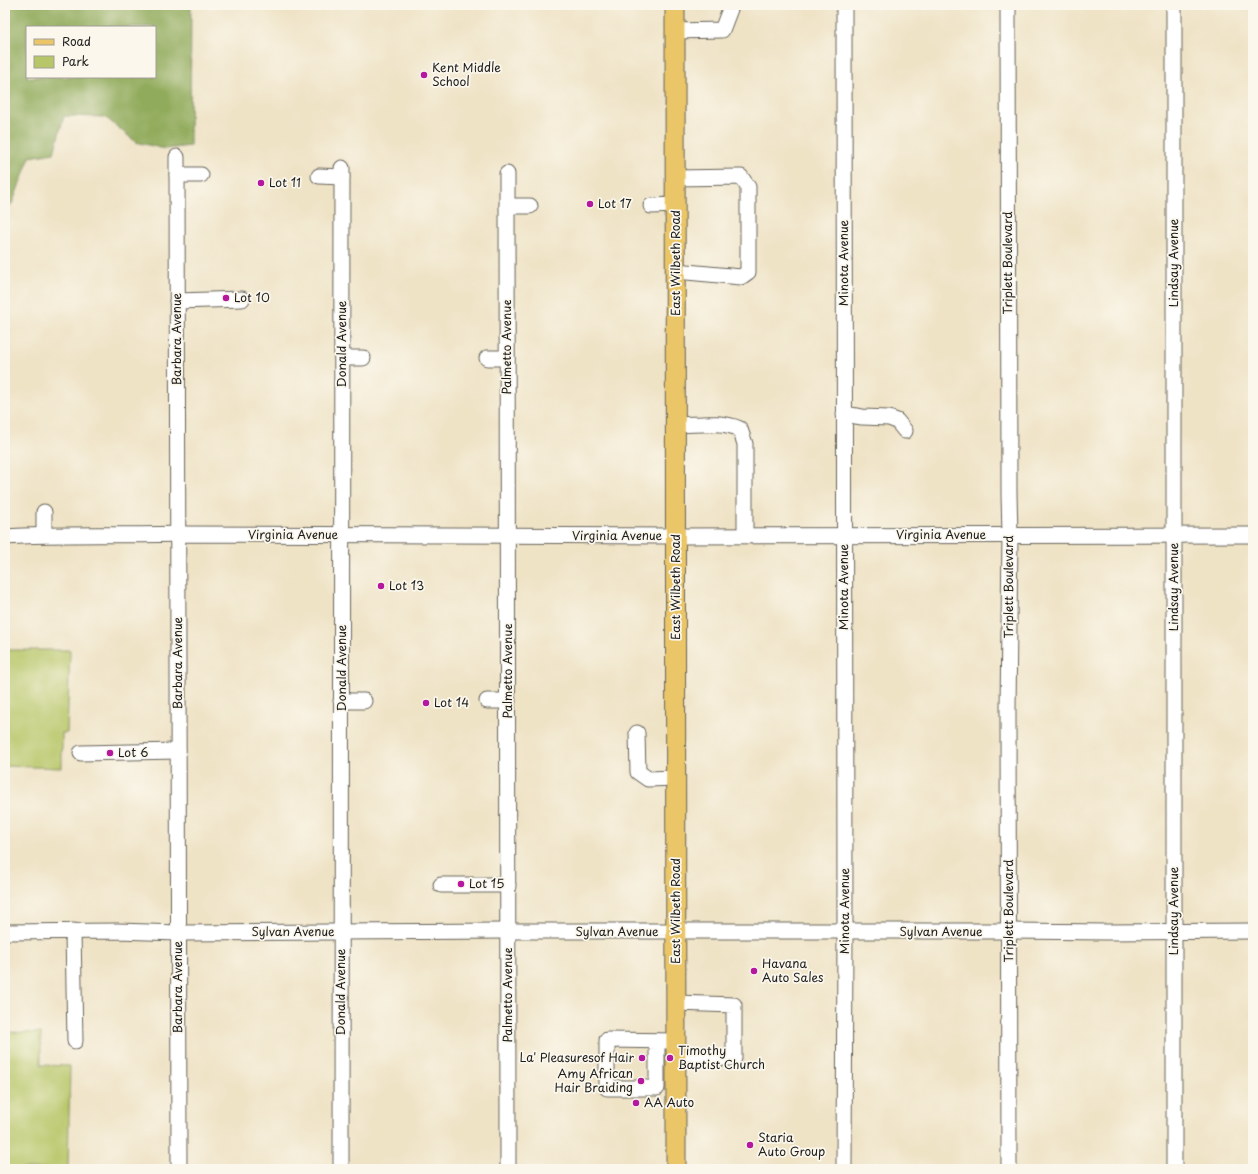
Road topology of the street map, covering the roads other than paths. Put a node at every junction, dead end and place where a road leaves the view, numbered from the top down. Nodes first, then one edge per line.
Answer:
1 (675, 5) edge
2 (731, 5) edge
3 (844, 5) edge
4 (1008, 5) edge
5 (1174, 5) edge
6 (675, 30) junction
7 (177, 157) dead end
8 (507, 174) dead end
9 (177, 175) junction
10 (201, 175) dead end
11 (319, 176) dead end
12 (675, 178) junction
13 (675, 205) junction
14 (507, 206) junction
15 (530, 206) dead end
16 (651, 206) dead end
17 (676, 271) junction
18 (242, 299) dead end
19 (177, 301) junction
20 (342, 358) junction
21 (363, 358) dead end
22 (487, 358) dead end
23 (507, 358) junction
24 (844, 414) junction
25 (676, 425) junction
26 (905, 431) dead end
27 (44, 512) dead end
28 (44, 534) junction
29 (178, 534) junction
30 (342, 535) junction
31 (745, 535) junction
32 (844, 535) junction
33 (1010, 535) junction
34 (1173, 535) junction
35 (1253, 535) edge
36 (508, 536) junction
37 (676, 536) junction
38 (5, 537) edge
39 (342, 701) junction
40 (364, 701) dead end
41 (487, 701) dead end
42 (508, 701) junction
43 (637, 733) dead end
44 (178, 751) junction
45 (81, 752) dead end
46 (676, 778) junction
47 (441, 885) dead end
48 (508, 885) junction
49 (73, 931) junction
50 (508, 931) junction
51 (1010, 931) junction
52 (1253, 931) edge
53 (5, 932) edge
54 (341, 932) junction
55 (676, 932) junction
56 (845, 932) junction
57 (1174, 932) junction
58 (178, 933) junction
59 (676, 1003) junction
60 (75, 1041) dead end
61 (657, 1041) junction
62 (676, 1050) junction
63 (178, 1169) edge
64 (341, 1169) edge
65 (508, 1169) edge
66 (676, 1169) edge
67 (844, 1169) edge
68 (1009, 1169) edge
69 (1174, 1169) edge

1 - 6 main road, East Wilbeth Road
2 - 6 street
3 - 24 street, Minota Avenue
4 - 33 street, Triplett Boulevard
5 - 34 street, Lindsay Avenue
6 - 12 main road, East Wilbeth Road
7 - 9 street, Barbara Avenue
8 - 14 street, Palmetto Avenue
9 - 10 street
9 - 19 street, Barbara Avenue
11 - 20 street, Donald Avenue
12 - 13 main road, East Wilbeth Road
12 - 17 street
13 - 16 street
13 - 17 main road, East Wilbeth Road
14 - 15 street
14 - 23 street, Palmetto Avenue
17 - 25 main road, East Wilbeth Road
18 - 19 street
19 - 29 street, Barbara Avenue
20 - 21 street
20 - 30 street, Donald Avenue
22 - 23 street
23 - 36 street, Palmetto Avenue
24 - 26 street
24 - 32 street, Minota Avenue
25 - 31 street
25 - 37 main road, East Wilbeth Road
27 - 28 street
28 - 29 street, Virginia Avenue
28 - 38 street, Virginia Avenue
29 - 30 street, Virginia Avenue
29 - 44 street, Barbara Avenue
30 - 36 street, Virginia Avenue
30 - 39 street, Donald Avenue
31 - 32 street, Virginia Avenue
31 - 37 street, Virginia Avenue
32 - 33 street, Virginia Avenue
32 - 56 street, Minota Avenue
33 - 34 street, Virginia Avenue
33 - 51 street, Triplett Boulevard
34 - 35 street, Virginia Avenue
34 - 57 street, Lindsay Avenue
36 - 37 street, Virginia Avenue
36 - 42 street, Palmetto Avenue
37 - 46 main road, East Wilbeth Road
39 - 40 street
39 - 54 street, Donald Avenue
41 - 42 street
42 - 48 street, Palmetto Avenue
43 - 46 street
44 - 45 street
44 - 58 street, Barbara Avenue
46 - 55 main road, East Wilbeth Road
47 - 48 street
48 - 50 street, Palmetto Avenue
49 - 53 street, Sylvan Avenue
49 - 58 street, Sylvan Avenue
49 - 60 street
50 - 54 street, Sylvan Avenue
50 - 55 street, Sylvan Avenue
50 - 65 street, Palmetto Avenue
51 - 56 street, Sylvan Avenue
51 - 57 street, Sylvan Avenue
51 - 68 street, Triplett Boulevard
52 - 57 street, Sylvan Avenue
54 - 58 street, Sylvan Avenue
54 - 64 street, Donald Avenue
55 - 56 street, Sylvan Avenue
55 - 59 main road, East Wilbeth Road
56 - 67 street, Minota Avenue
57 - 69 street, Lindsay Avenue
58 - 63 street, Barbara Avenue
59 - 62 main road, East Wilbeth Road
59 - 62 street
61 - 61 street
61 - 62 street
62 - 66 main road, East Wilbeth Road

